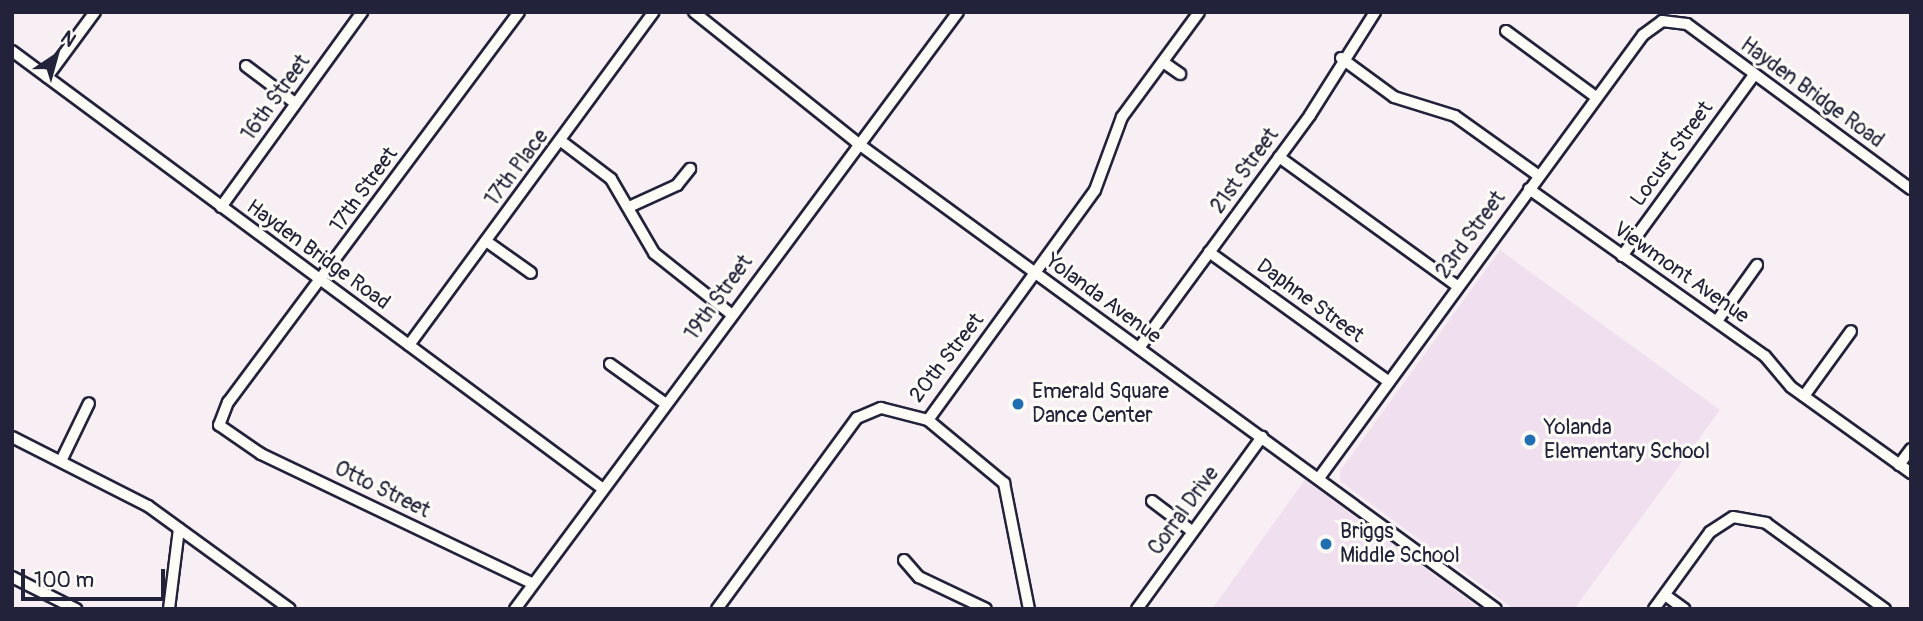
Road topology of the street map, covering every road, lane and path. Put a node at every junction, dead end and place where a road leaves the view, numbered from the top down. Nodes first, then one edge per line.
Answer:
1 (95, 12) edge
2 (362, 12) edge
3 (519, 12) edge
4 (654, 12) edge
5 (694, 12) edge
6 (957, 12) edge
7 (1199, 12) edge
8 (1375, 12) edge
9 (1660, 17) edge
10 (1506, 31) dead end
11 (12, 51) edge
12 (1341, 58) junction
13 (1163, 62) junction
14 (246, 66) dead end
15 (1181, 74) dead end
16 (1754, 75) junction
17 (47, 78) junction
18 (1596, 97) junction
19 (295, 103) junction
20 (561, 141) junction
21 (856, 142) junction
22 (1279, 157) junction
23 (690, 169) dead end
24 (1539, 176) junction
25 (1911, 189) edge
26 (1529, 190) junction
27 (221, 207) junction
28 (629, 207) junction
29 (486, 241) junction
30 (1209, 252) junction
31 (1622, 256) junction
32 (1757, 265) dead end
33 (531, 273) dead end
34 (1034, 273) junction
35 (321, 281) junction
36 (1457, 286) junction
37 (731, 314) junction
38 (1717, 321) junction
39 (1851, 331) dead end
40 (409, 345) junction
41 (1139, 348) junction
42 (610, 364) dead end
43 (1389, 382) junction
44 (1804, 396) junction
45 (89, 404) dead end
46 (666, 404) junction
47 (928, 420) junction
48 (219, 425) joint
49 (12, 437) edge
50 (1262, 437) junction
51 (1911, 449) edge
52 (61, 461) junction
53 (1899, 465) junction
54 (1911, 473) edge
55 (1319, 478) junction
56 (602, 488) junction
57 (1152, 500) dead end
58 (179, 529) junction
59 (1193, 532) junction
60 (904, 560) dead end
61 (12, 577) edge
62 (533, 584) junction
63 (1665, 595) junction
64 (76, 609) edge
65 (169, 609) edge
66 (290, 609) edge
67 (514, 609) edge
68 (717, 609) edge
69 (986, 609) edge
70 (1028, 609) edge
71 (1137, 609) edge
72 (1496, 609) edge
73 (1654, 609) edge
74 (1684, 609) edge
75 (1885, 609) edge

1 - 17 street
2 - 19 street, 16th Street
3 - 35 street, 17th Street
4 - 20 street, 17th Place
5 - 21 street, Yolanda Avenue
6 - 21 street, 19th Street
7 - 13 street, 20th Street
8 - 12 street, 21st Street
9 - 16 street, Hayden Bridge Road
9 - 18 street, 23rd Street
10 - 18 street
11 - 17 street, Hayden Bridge Road
12 - 22 street, 21st Street
12 - 24 street
13 - 15 street
13 - 34 street, 20th Street
14 - 19 street
16 - 25 street, Hayden Bridge Road
16 - 31 street, Locust Street
17 - 27 street, Hayden Bridge Road
18 - 24 street, 23rd Street
19 - 27 street, 16th Street
20 - 28 street
20 - 29 street, 17th Place
21 - 34 street, Yolanda Avenue
21 - 37 street, 19th Street
22 - 30 street, 21st Street
22 - 36 street
23 - 28 street
24 - 26 street, 23rd Street
26 - 31 street, Viewmont Avenue
26 - 36 street, 23rd Street
27 - 35 street, Hayden Bridge Road
28 - 37 street
29 - 33 street
29 - 40 street, 17th Place
30 - 41 street, 21st Street
30 - 43 street, Daphne Street
31 - 38 street, Viewmont Avenue
32 - 38 street
34 - 41 street, Yolanda Avenue
34 - 47 street, 20th Street
35 - 40 street, Hayden Bridge Road
35 - 48 street, 17th Street
36 - 43 street, 23rd Street
37 - 46 street, 19th Street
38 - 44 street, Viewmont Avenue
39 - 44 street
40 - 56 street, Hayden Bridge Road
41 - 50 street, Yolanda Avenue
42 - 46 street
43 - 55 street, 23rd Street
44 - 53 street, Viewmont Avenue
45 - 52 street
46 - 56 street, 19th Street
47 - 68 street, 20th Street
47 - 70 street
48 - 62 street, Otto Street
49 - 52 street
50 - 55 street, Yolanda Avenue
50 - 59 street, Corral Drive
51 - 53 street
52 - 58 street
53 - 54 street, Viewmont Avenue
55 - 72 street, Yolanda Avenue
56 - 62 street, 19th Street
57 - 59 street
58 - 65 street
58 - 66 street
59 - 71 street, Corral Drive
60 - 69 street
61 - 64 street
62 - 67 street, 19th Street
63 - 73 street
63 - 74 street
63 - 75 street

